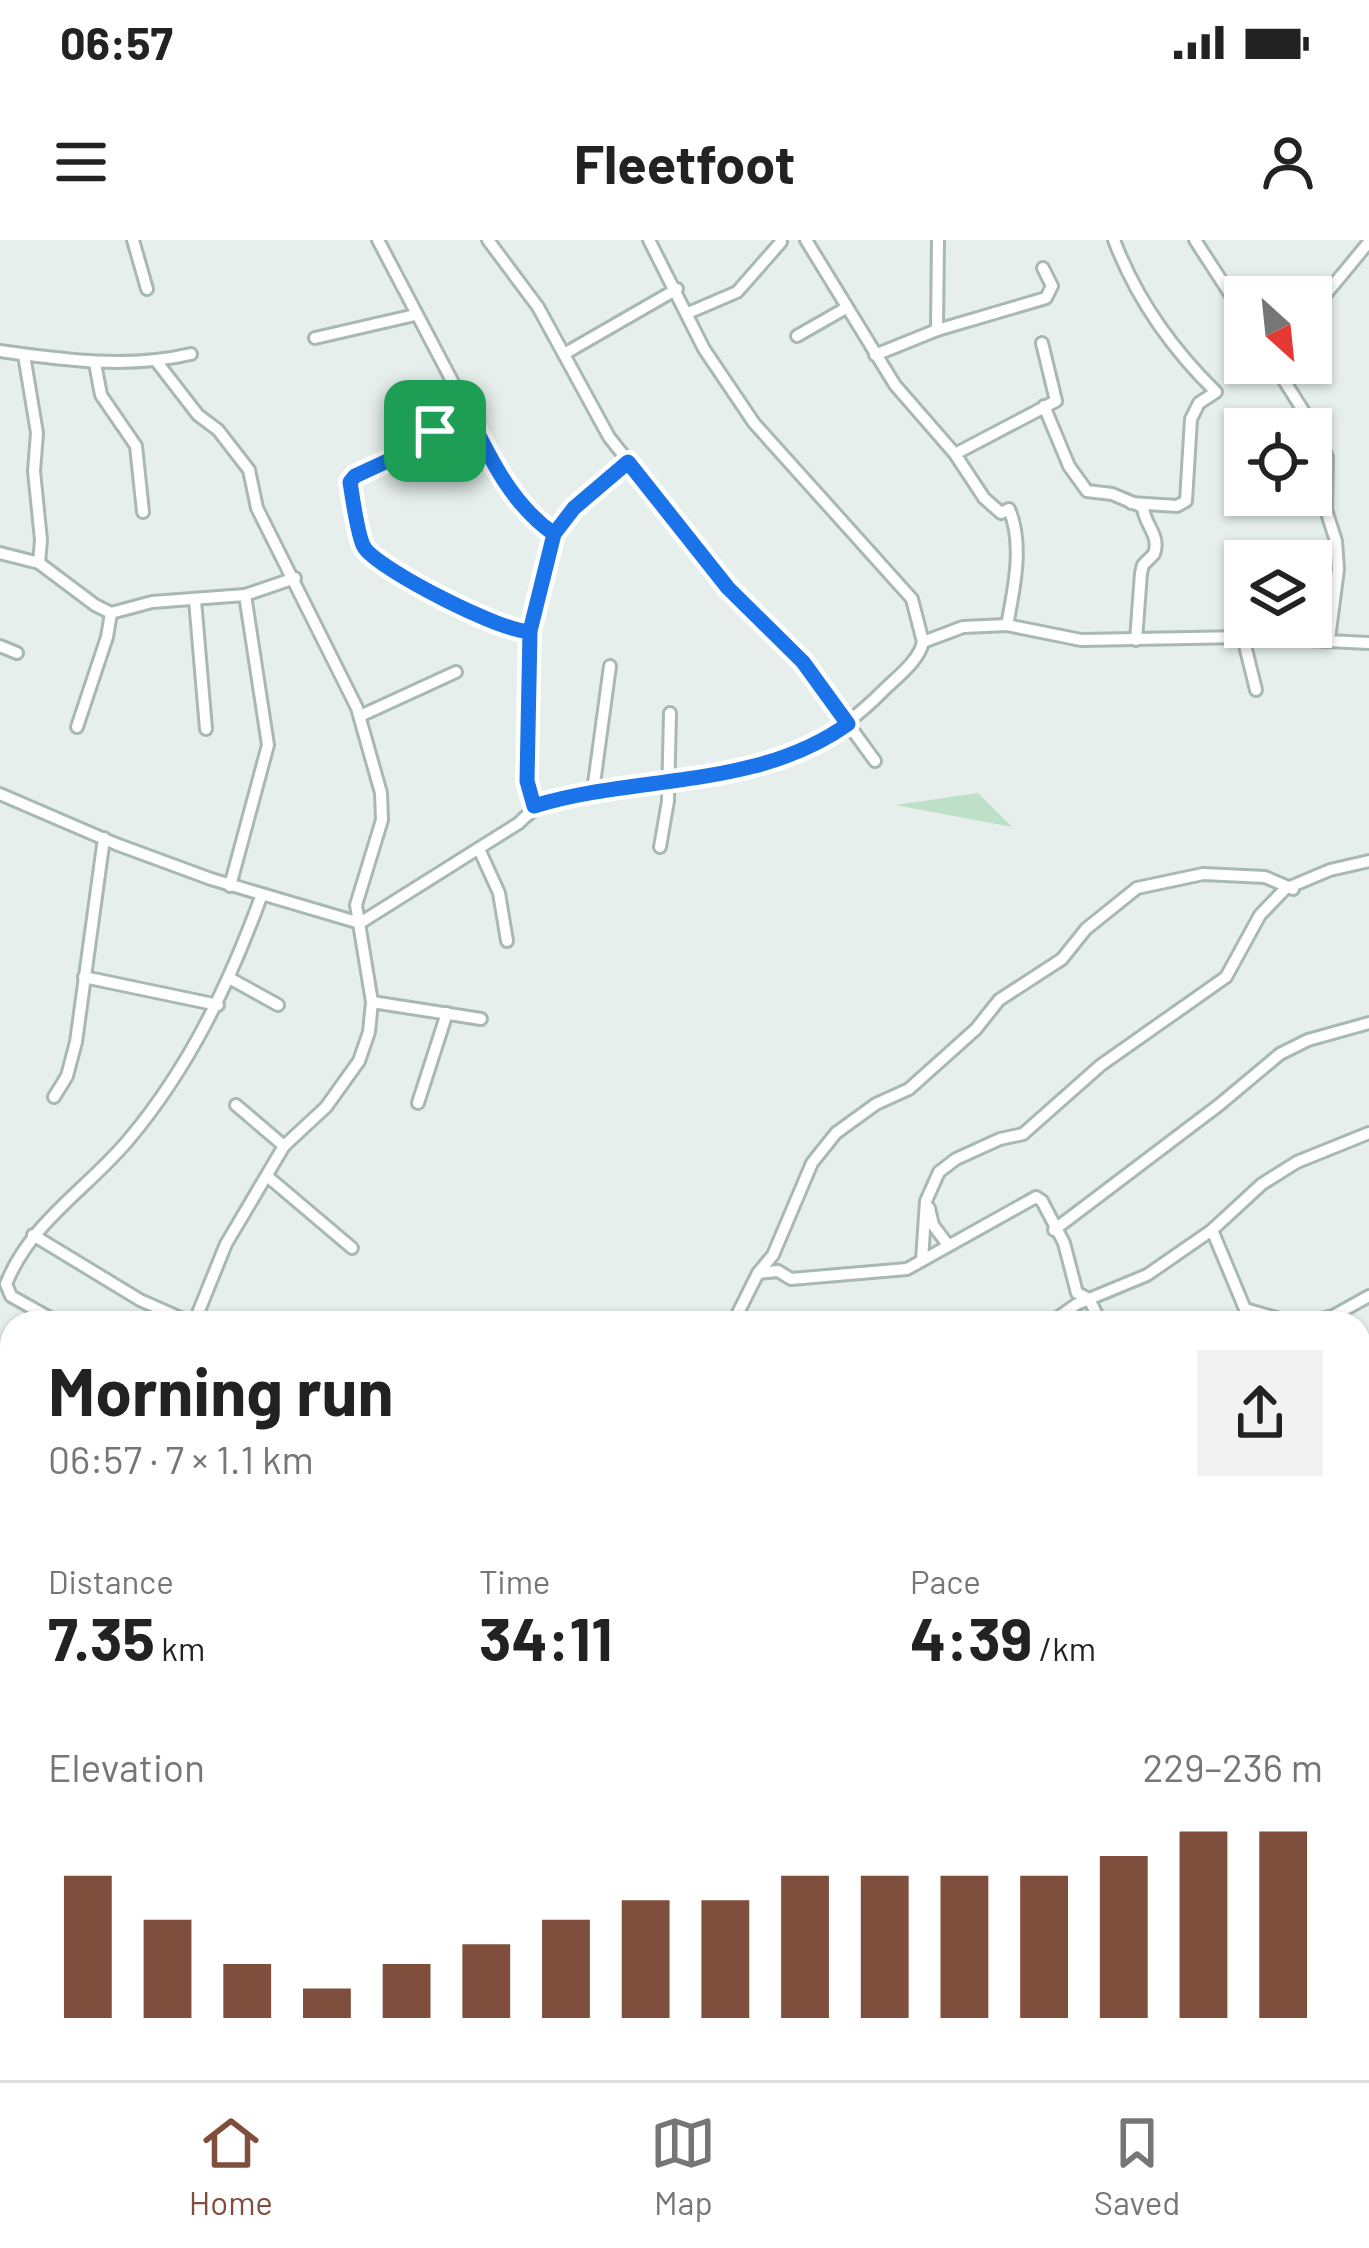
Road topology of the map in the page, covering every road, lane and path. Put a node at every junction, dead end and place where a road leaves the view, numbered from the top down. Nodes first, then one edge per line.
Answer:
1 (133, 240) edge
2 (378, 240) edge
3 (488, 240) edge
4 (649, 240) edge
5 (806, 240) edge
6 (938, 240) edge
7 (1114, 240) edge
8 (1195, 240) edge
9 (782, 241) edge
10 (1369, 242) edge
11 (1043, 268) dead end
12 (1224, 285) edge
13 (1332, 287) edge
14 (147, 289) dead end
15 (676, 289) junction
16 (846, 308) junction
17 (688, 313) junction
18 (415, 315) junction
19 (938, 331) junction
20 (796, 336) dead end
21 (315, 338) dead end
22 (1042, 343) dead end
23 (0, 351) edge
24 (191, 354) dead end
25 (564, 354) junction
26 (24, 355) junction
27 (875, 356) junction
28 (157, 362) junction
29 (95, 363) junction
30 (1044, 406) junction
31 (466, 410) junction
32 (955, 454) junction
33 (628, 462) junction
34 (1131, 503) junction
35 (143, 512) dead end
36 (1328, 516) edge
37 (554, 534) junction
38 (0, 553) edge
39 (38, 562) junction
40 (296, 578) junction
41 (245, 595) junction
42 (195, 600) junction
43 (111, 613) junction
44 (1332, 616) edge
45 (1006, 625) junction
46 (530, 631) junction
47 (1224, 638) edge
48 (1332, 639) edge
49 (1136, 640) junction
50 (923, 642) junction
51 (1369, 643) edge
52 (0, 646) edge
53 (1246, 648) edge
54 (17, 652) dead end
55 (610, 666) dead end
56 (455, 672) dead end
57 (1256, 690) dead end
58 (670, 713) dead end
59 (360, 716) junction
60 (848, 724) junction
61 (76, 727) dead end
62 (206, 729) dead end
63 (875, 760) dead end
64 (668, 782) junction
65 (593, 791) junction
66 (0, 794) edge
67 (534, 806) junction
68 (104, 838) junction
69 (660, 847) dead end
70 (479, 849) junction
71 (1369, 861) edge
72 (230, 886) junction
73 (1293, 889) junction
74 (261, 897) junction
75 (360, 923) junction
76 (507, 941) dead end
77 (84, 977) junction
78 (231, 979) junction
79 (372, 1002) junction
80 (218, 1005) junction
81 (278, 1005) dead end
82 (447, 1012) junction
83 (481, 1018) dead end
84 (1369, 1022) edge
85 (54, 1097) dead end
86 (418, 1103) dead end
87 (236, 1105) dead end
88 (1369, 1133) edge
89 (284, 1146) junction
90 (267, 1176) junction
91 (927, 1199) junction
92 (1054, 1230) junction
93 (1212, 1231) junction
94 (33, 1235) junction
95 (948, 1245) junction
96 (352, 1248) dead end
97 (922, 1260) junction
98 (758, 1273) junction
99 (1089, 1299) junction
100 (40, 1311) edge
101 (165, 1311) edge
102 (198, 1311) edge
103 (739, 1311) edge
104 (1070, 1311) edge
105 (1095, 1311) edge
106 (1252, 1311) edge

1 - 14 street
2 - 18 street
3 - 25 street
4 - 15 street
5 - 16 street
6 - 19 street
7 - 34 street
8 - 12 street
9 - 17 street
10 - 13 street
11 - 19 street
15 - 17 street
15 - 25 street
16 - 20 street
16 - 27 street
17 - 50 street
18 - 21 street
18 - 31 street
19 - 27 street
22 - 30 street
23 - 26 street
24 - 28 street
25 - 33 street
26 - 29 street
26 - 39 street
27 - 32 street
28 - 29 street
28 - 40 street
29 - 35 street
30 - 32 street
30 - 34 street
31 - 37 street
31 - 46 street
32 - 45 street
33 - 37 street
33 - 60 street
34 - 49 street
36 - 44 street
37 - 46 street
38 - 39 street
39 - 43 street
40 - 41 street
40 - 59 street
41 - 42 street
41 - 72 street
42 - 43 street
42 - 62 street
43 - 61 street
45 - 49 street
45 - 50 street
46 - 67 street
47 - 49 street
48 - 51 street
50 - 60 street
52 - 54 street
53 - 57 street
55 - 65 street
56 - 59 street
58 - 64 street
59 - 75 street
60 - 63 street
60 - 64 street
64 - 65 street
64 - 69 street
65 - 67 street
66 - 68 street
67 - 70 street
68 - 72 street
68 - 77 street
70 - 75 street
70 - 76 street
71 - 73 street
72 - 74 street
73 - 91 street
73 - 98 street
74 - 75 street
74 - 78 street
75 - 79 street
77 - 80 street
77 - 85 street
78 - 80 street
78 - 81 street
79 - 82 street
79 - 89 street
80 - 94 street
82 - 83 street
82 - 86 street
84 - 92 street
87 - 89 street
88 - 93 street
89 - 90 street
90 - 96 street
90 - 102 street
91 - 95 street
91 - 97 street
92 - 95 street
92 - 99 street
93 - 99 street
93 - 106 street
94 - 100 street
94 - 101 street
95 - 97 street
97 - 98 street
98 - 103 street
99 - 104 street
99 - 105 street

